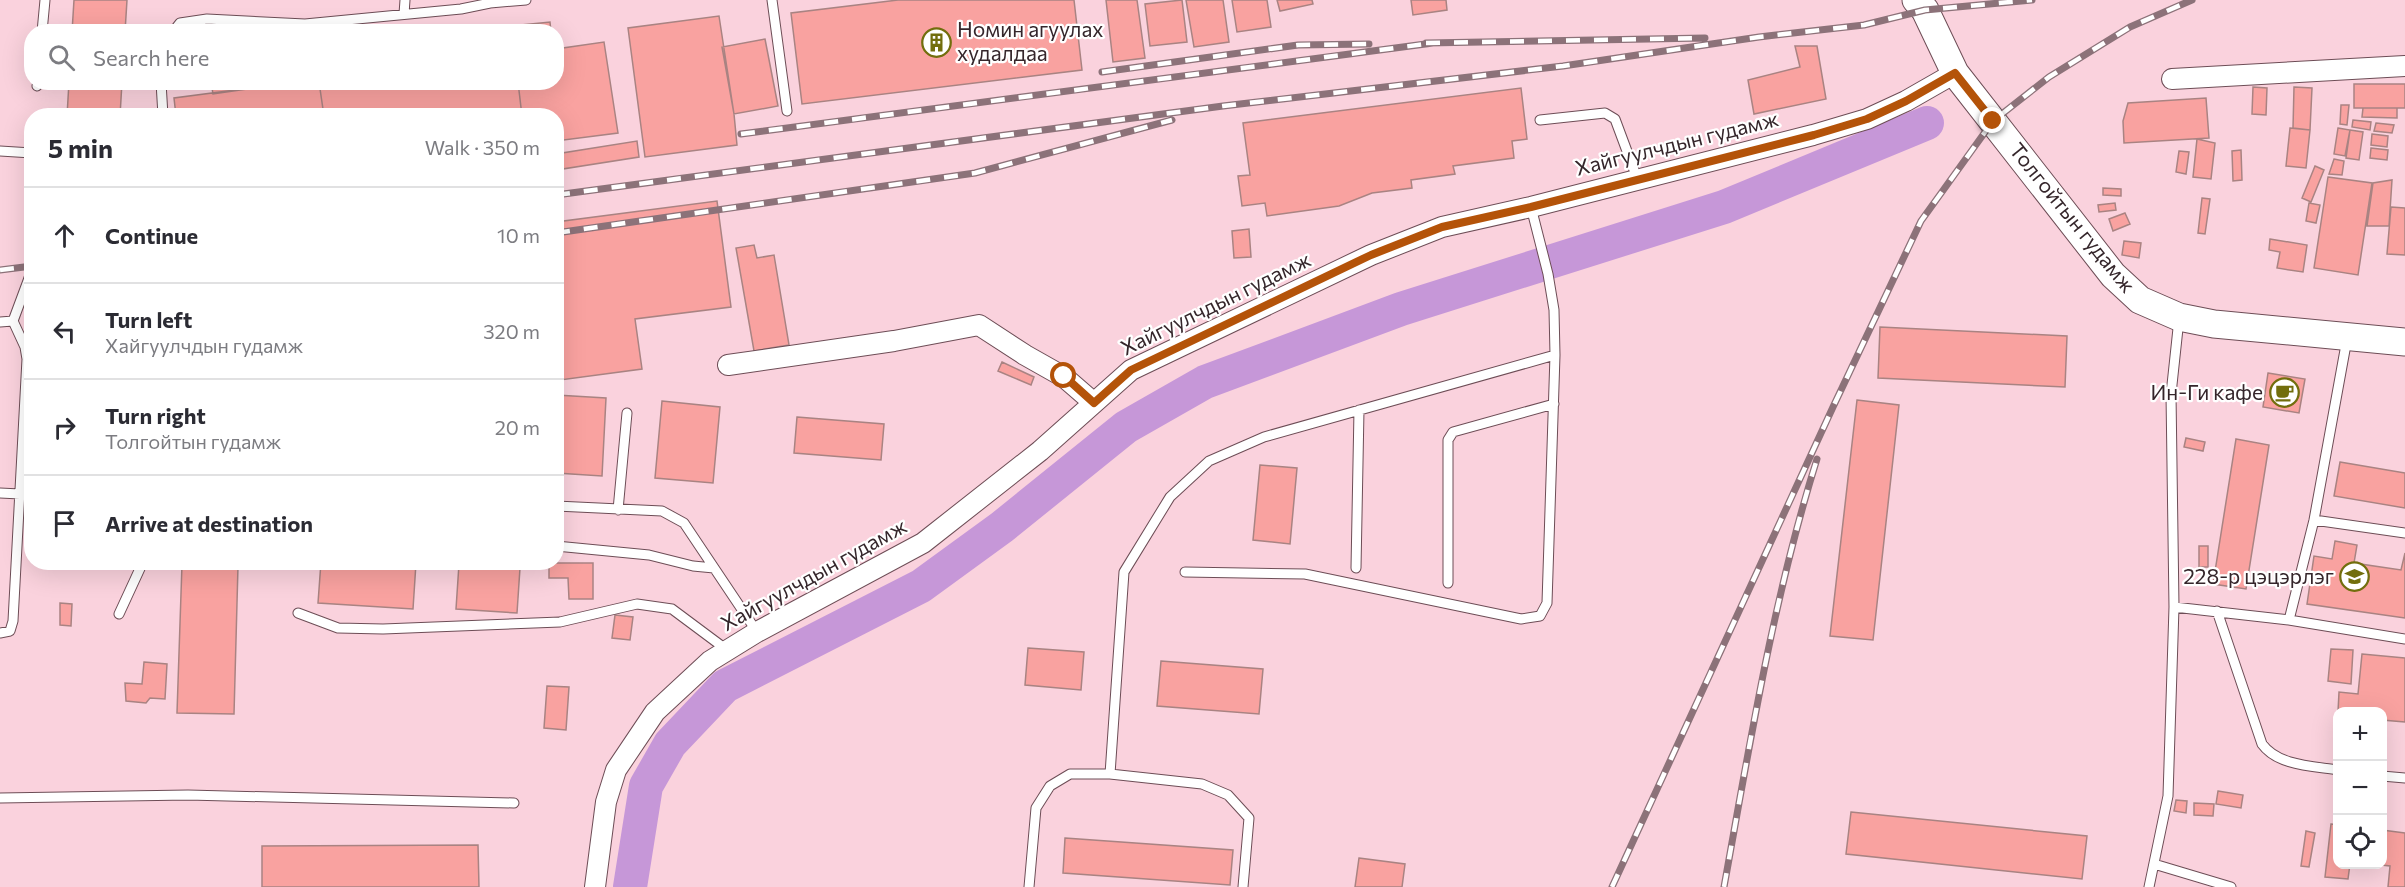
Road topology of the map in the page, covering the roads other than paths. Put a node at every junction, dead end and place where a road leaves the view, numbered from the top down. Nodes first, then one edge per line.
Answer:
1 (45, 0) edge
2 (405, 0) edge
3 (526, 0) edge
4 (771, 0) edge
5 (1916, 0) edge
6 (490, 2) edge
7 (404, 14) junction
8 (43, 24) edge
9 (179, 24) edge
10 (305, 24) edge
11 (305, 24) edge
12 (2405, 66) edge
13 (1955, 73) junction
14 (2172, 79) dead end
15 (161, 90) edge
16 (163, 108) edge
17 (787, 111) dead end
18 (1540, 120) dead end
19 (0, 151) edge
20 (24, 152) edge
21 (1637, 178) junction
22 (1531, 207) junction
23 (24, 291) edge
24 (2179, 317) junction
25 (13, 321) junction
26 (0, 322) edge
27 (2347, 336) junction
28 (2405, 342) edge
29 (24, 344) edge
30 (1555, 355) junction
31 (729, 365) dead end
32 (1094, 403) junction
33 (1554, 404) junction
34 (1359, 410) junction
35 (627, 413) dead end
36 (24, 417) edge
37 (0, 493) edge
38 (20, 494) junction
39 (564, 507) edge
40 (618, 510) junction
41 (2314, 520) junction
42 (2405, 532) edge
43 (564, 547) edge
44 (714, 568) junction
45 (1356, 568) dead end
46 (139, 570) edge
47 (1185, 572) dead end
48 (1448, 583) dead end
49 (2174, 607) junction
50 (2217, 612) junction
51 (298, 614) dead end
52 (119, 615) dead end
53 (2289, 620) junction
54 (757, 632) junction
55 (0, 633) edge
56 (2405, 639) edge
57 (727, 650) junction
58 (2333, 769) edge
59 (1110, 774) junction
60 (2387, 776) edge
61 (2405, 778) edge
62 (0, 798) edge
63 (514, 803) dead end
64 (2154, 864) junction
65 (595, 887) edge
66 (1029, 887) edge
67 (1244, 887) edge
68 (2149, 887) edge
69 (2231, 887) edge

1 - 8 lane
2 - 7 lane
3 - 6 lane
4 - 17 lane
5 - 13 main road, Толгойтын гудамж
6 - 7 lane
7 - 10 lane
9 - 11 lane
12 - 14 street
13 - 21 street, Хайгуулчдын гудамж
13 - 24 main road, Толгойтын гудамж
15 - 16 lane
18 - 21 lane
19 - 20 lane
21 - 22 street, Хайгуулчдын гудамж
22 - 30 lane
22 - 32 street, Хайгуулчдын гудамж
23 - 25 lane
24 - 27 main road, Толгойтын гудамж
24 - 49 lane
25 - 26 lane
25 - 29 lane
27 - 28 main road, Толгойтын гудамж
27 - 41 lane
30 - 33 lane
30 - 34 lane
31 - 32 street
32 - 54 street, Хайгуулчдын гудамж
33 - 47 lane
33 - 48 lane
34 - 45 lane
34 - 59 lane
35 - 40 lane
36 - 38 lane
37 - 38 lane
38 - 55 lane
39 - 40 lane
40 - 44 lane
41 - 42 lane
41 - 53 lane
43 - 44 lane
44 - 54 lane
46 - 52 lane
49 - 50 lane
49 - 64 lane
50 - 53 lane
50 - 58 lane
51 - 57 lane
53 - 56 lane
54 - 57 street, Хайгуулчдын гудамж
57 - 65 street, Хайгуулчдын гудамж
59 - 66 lane
59 - 67 lane
60 - 61 lane
62 - 63 lane
64 - 68 lane
64 - 69 lane

